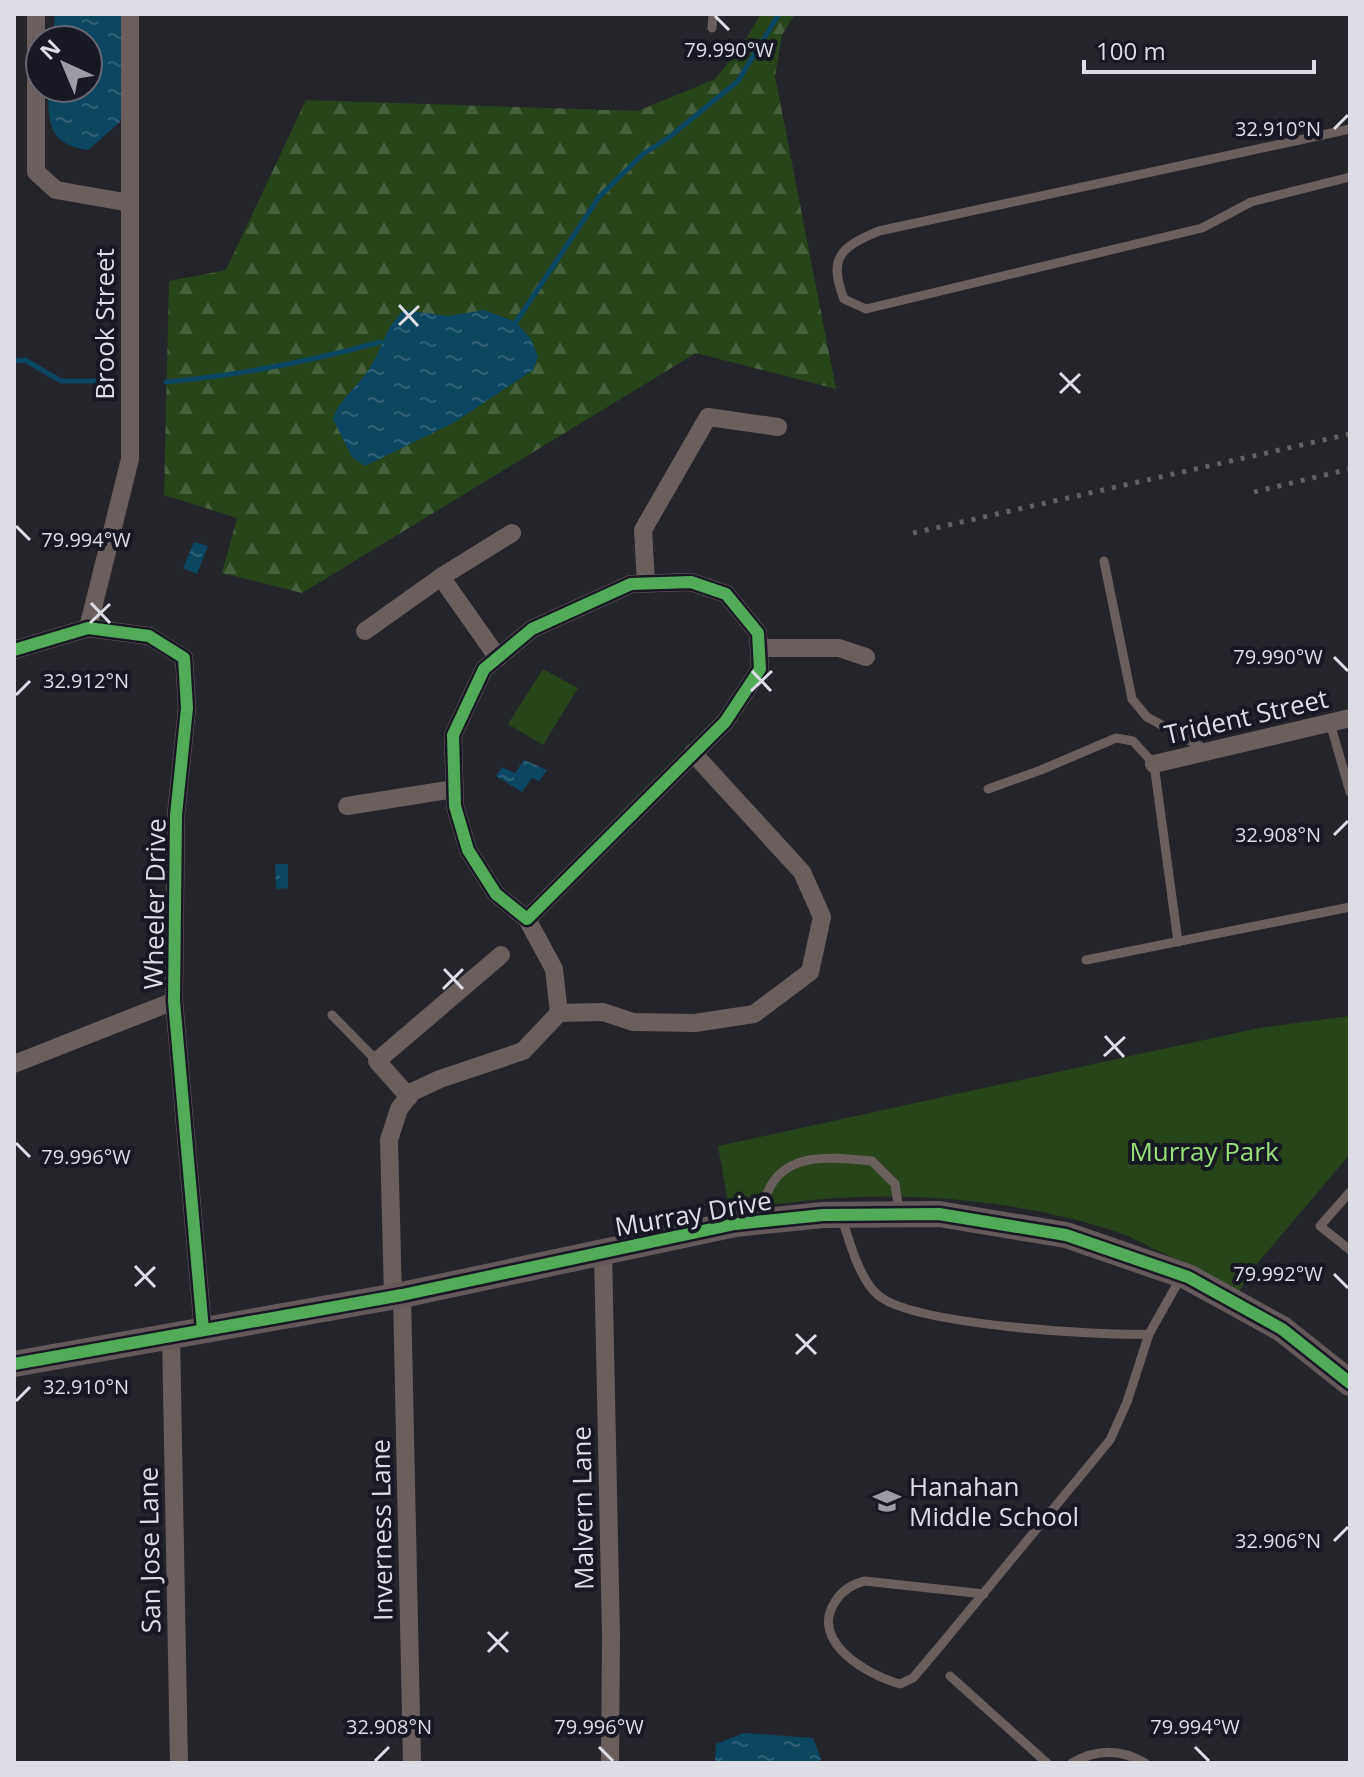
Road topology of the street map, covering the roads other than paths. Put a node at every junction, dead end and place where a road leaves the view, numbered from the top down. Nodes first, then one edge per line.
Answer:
1 (36, 14) edge
2 (130, 14) edge
3 (713, 14) edge
4 (712, 28) dead end
5 (1350, 129) edge
6 (1350, 177) edge
7 (130, 203) junction
8 (778, 427) dead end
9 (512, 533) dead end
10 (1104, 561) dead end
11 (441, 577) junction
12 (646, 583) junction
13 (88, 628) junction
14 (365, 631) dead end
15 (759, 648) junction
16 (14, 650) edge
17 (866, 657) dead end
18 (498, 658) junction
19 (1350, 718) edge
20 (1330, 723) junction
21 (1208, 751) junction
22 (693, 753) junction
23 (1154, 764) junction
24 (454, 789) junction
25 (988, 789) dead end
26 (1350, 792) edge
27 (347, 806) dead end
28 (1350, 907) edge
29 (527, 919) junction
30 (1178, 942) junction
31 (501, 955) dead end
32 (1086, 960) dead end
33 (174, 1001) junction
34 (559, 1013) junction
35 (332, 1015) dead end
36 (377, 1061) junction
37 (14, 1064) edge
38 (409, 1097) junction
39 (1350, 1192) edge
40 (841, 1215) junction
41 (899, 1215) junction
42 (763, 1220) junction
43 (1350, 1250) edge
44 (603, 1251) junction
45 (1182, 1274) junction
46 (398, 1296) junction
47 (203, 1330) junction
48 (1149, 1334) junction
49 (171, 1335) junction
50 (14, 1364) edge
51 (1350, 1383) edge
52 (984, 1594) junction
53 (950, 1676) dead end
54 (179, 1763) edge
55 (412, 1763) edge
56 (610, 1763) edge
57 (1047, 1763) edge
58 (1072, 1763) edge
59 (1145, 1763) edge

1 - 7 street
2 - 7 street, Brook Street
3 - 4 lane
5 - 6 lane
7 - 13 street, Brook Street
8 - 12 street
9 - 11 street
10 - 21 lane
11 - 14 street
11 - 18 street
12 - 15 street
12 - 18 street
13 - 16 street, Wheeler Drive
13 - 33 street, Wheeler Drive
15 - 17 street
15 - 22 street
18 - 24 street
19 - 20 street, Trident Street
20 - 21 street, Trident Street
20 - 26 lane
21 - 23 street, Trident Street
22 - 29 street
22 - 34 street
23 - 25 lane
23 - 30 lane
24 - 27 street
24 - 29 street
28 - 30 lane
29 - 34 street
30 - 32 lane
31 - 36 street
33 - 37 street
33 - 47 street, Wheeler Drive
34 - 38 street
35 - 36 lane
36 - 38 street
38 - 46 street, Inverness Lane
39 - 43 lane
40 - 41 street, Murray Drive
40 - 42 street, Murray Drive
40 - 48 lane
41 - 42 lane
41 - 45 street, Murray Drive
42 - 44 street, Murray Drive
44 - 46 street, Murray Drive
44 - 56 street, Malvern Lane
45 - 48 lane
45 - 51 street, Murray Drive
46 - 47 street, Murray Drive
46 - 55 street, Inverness Lane
47 - 49 street, Murray Drive
48 - 52 lane
49 - 50 street, Murray Drive
49 - 54 street, San Jose Lane
52 - 52 lane
53 - 57 lane
58 - 59 lane

